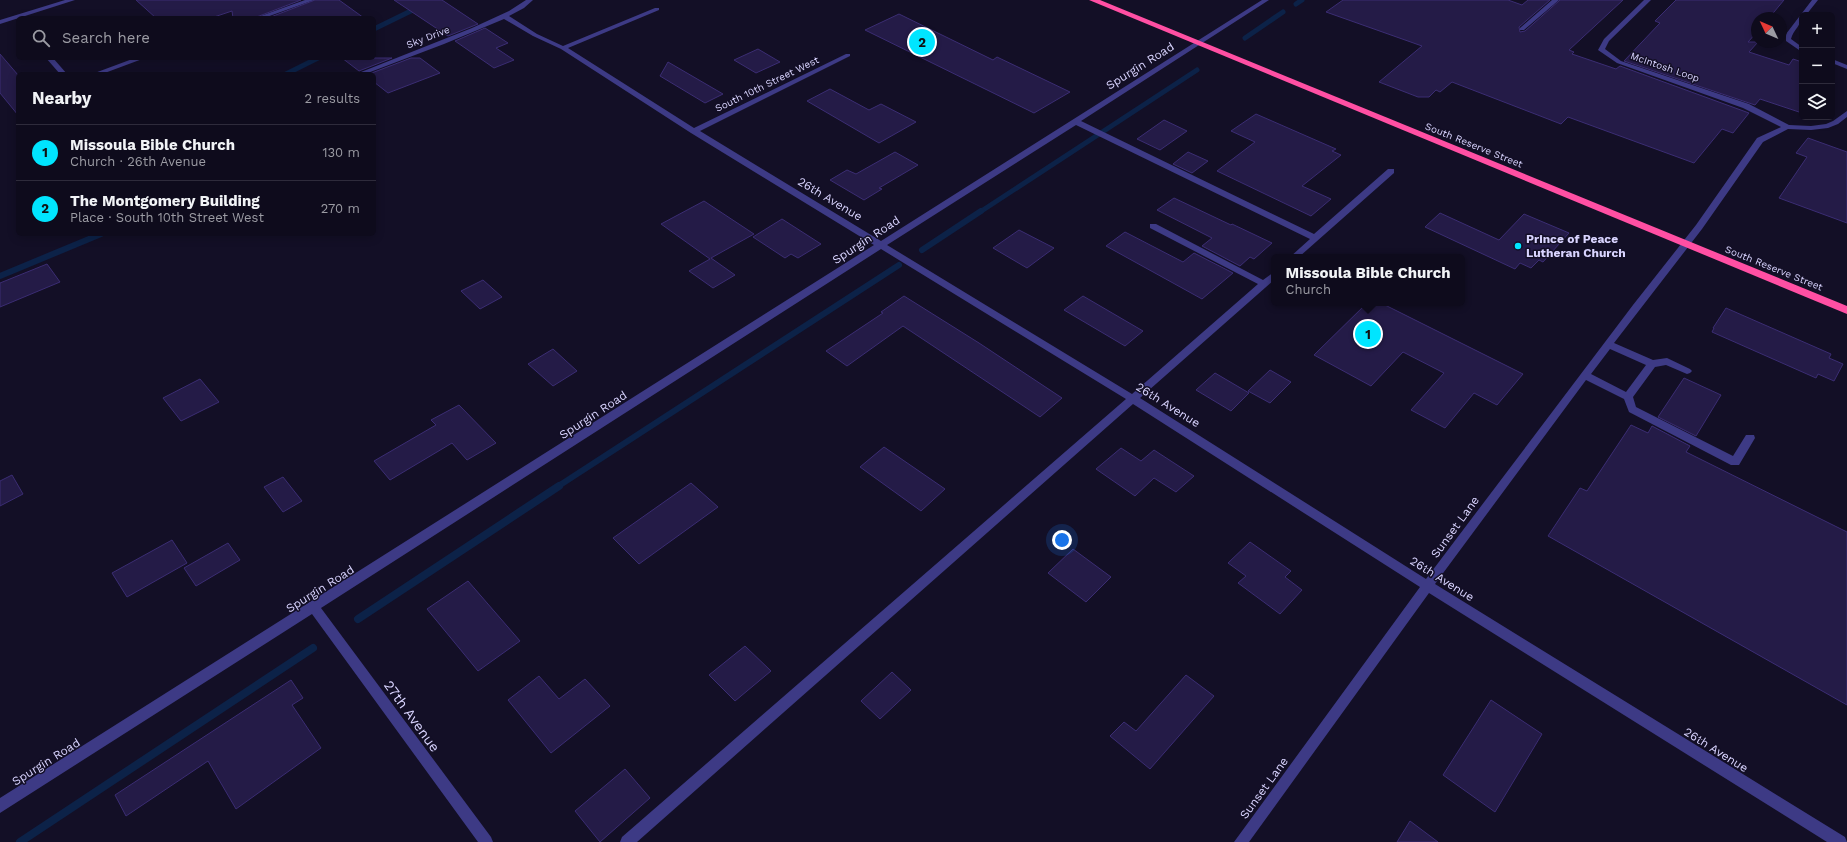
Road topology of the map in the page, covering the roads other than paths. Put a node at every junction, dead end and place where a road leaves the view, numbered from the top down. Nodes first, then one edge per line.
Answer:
1 (72, 0) edge
2 (311, 0) edge
3 (530, 0) edge
4 (1093, 0) edge
5 (1266, 0) edge
6 (1556, 0) edge
7 (1648, 0) edge
8 (1815, 0) edge
9 (657, 9) dead end
10 (1806, 12) edge
11 (20, 16) edge
12 (264, 16) edge
13 (504, 16) junction
14 (16, 17) edge
15 (13, 18) junction
16 (1799, 21) edge
17 (0, 22) edge
18 (16, 22) edge
19 (1522, 29) dead end
20 (1200, 44) junction
21 (563, 48) junction
22 (1799, 48) edge
23 (848, 55) dead end
24 (51, 60) edge
25 (136, 60) edge
26 (1835, 62) edge
27 (1847, 67) edge
28 (62, 72) edge
29 (101, 72) edge
30 (364, 72) edge
31 (1847, 114) edge
32 (1076, 122) junction
33 (1787, 127) junction
34 (694, 131) junction
35 (1391, 171) dead end
36 (1152, 226) dead end
37 (1315, 238) junction
38 (1684, 244) junction
39 (882, 245) junction
40 (1297, 254) edge
41 (1271, 278) edge
42 (1264, 284) junction
43 (1636, 307) joint
44 (1847, 310) edge
45 (1608, 344) junction
46 (1652, 364) junction
47 (1687, 371) dead end
48 (1585, 375) junction
49 (1628, 397) junction
50 (1133, 399) junction
51 (1750, 438) dead end
52 (1428, 586) junction
53 (314, 608) junction
54 (0, 806) edge
55 (486, 842) edge
56 (627, 842) edge
57 (1241, 842) edge
58 (1840, 842) edge

1 - 11 street
2 - 12 street
3 - 13 street
4 - 20 highway, South Reserve Street
5 - 20 street, Spurgin Road
6 - 19 street
7 - 33 street, McIntosh Loop
8 - 10 street
9 - 21 street
13 - 21 street, 26th Avenue
13 - 30 street, Sky Drive
14 - 15 street
15 - 17 street
15 - 18 street
16 - 22 street
20 - 32 street, Spurgin Road
20 - 38 highway, South Reserve Street
21 - 34 street, 26th Avenue
23 - 34 street, South 10th Street West
24 - 28 street
25 - 29 street
26 - 27 street
31 - 33 street, McIntosh Loop
32 - 37 street
32 - 39 street, Spurgin Road
33 - 38 street, McIntosh Loop
34 - 39 street, 26th Avenue
35 - 37 street
36 - 42 street
37 - 40 street
38 - 43 street, McIntosh Loop
38 - 44 highway, South Reserve Street
39 - 50 street, 26th Avenue
39 - 53 street, Spurgin Road
41 - 42 street
42 - 50 street
43 - 45 street, Sunset Lane
45 - 46 street
45 - 48 street, Sunset Lane
46 - 47 street
46 - 49 street
48 - 49 street
48 - 52 street, Sunset Lane
49 - 51 street
50 - 52 street, 26th Avenue
50 - 56 street
52 - 57 street, Sunset Lane
52 - 58 street, 26th Avenue
53 - 54 street, Spurgin Road
53 - 55 street, 27th Avenue

